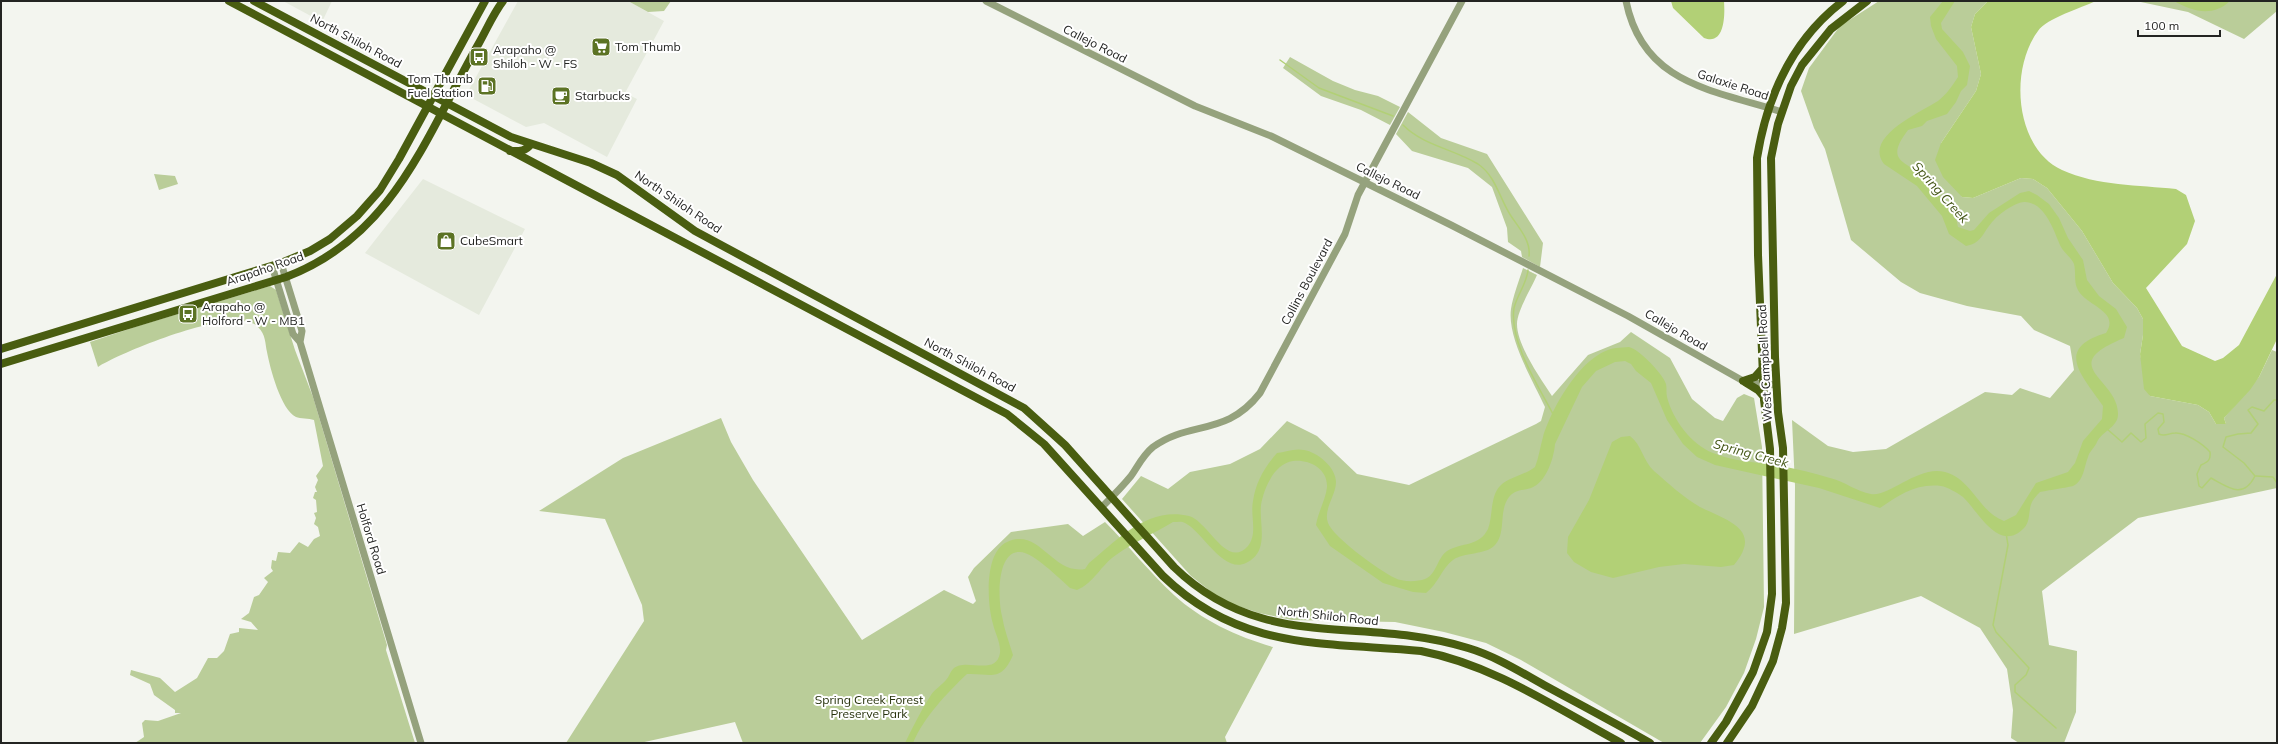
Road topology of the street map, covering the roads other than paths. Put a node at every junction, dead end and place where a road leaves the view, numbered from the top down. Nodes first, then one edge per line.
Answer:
1 (229, 1) edge
2 (254, 1) edge
3 (485, 1) edge
4 (503, 1) edge
5 (986, 1) edge
6 (1462, 1) edge
7 (1626, 1) edge
8 (1843, 1) edge
9 (1866, 1) edge
10 (306, 28) junction
11 (300, 39) junction
12 (1791, 57) junction
13 (1802, 65) junction
14 (382, 68) junction
15 (376, 80) junction
16 (434, 96) junction
17 (446, 102) junction
18 (428, 107) junction
19 (1769, 108) junction
20 (1782, 112) junction
21 (440, 114) junction
22 (531, 144) junction
23 (509, 151) junction
24 (1365, 182) junction
25 (354, 219) junction
26 (363, 229) junction
27 (281, 264) junction
28 (272, 266) junction
29 (286, 277) junction
30 (277, 280) junction
31 (300, 342) junction
32 (1, 349) edge
33 (1, 364) edge
34 (1763, 368) junction
35 (1744, 381) junction
36 (1764, 385) junction
37 (1776, 385) junction
38 (1764, 397) junction
39 (1112, 497) junction
40 (1102, 507) junction
41 (421, 743) edge
42 (1620, 743) edge
43 (1650, 743) edge
44 (1711, 743) edge
45 (1727, 743) edge

1 - 11 main road, North Shiloh Road
2 - 10 main road, North Shiloh Road
3 - 16 main road, Arapaho Road
4 - 17 main road, Arapaho Road
5 - 24 street, Callejo Road
6 - 24 street, Collins Boulevard
7 - 19 street, Galaxie Road
8 - 12 main road, West Campbell Road
9 - 13 main road, West Campbell Road
10 - 11 main road
10 - 14 main road, North Shiloh Road
11 - 15 main road, North Shiloh Road
12 - 13 main road
12 - 19 main road, West Campbell Road
13 - 20 main road, West Campbell Road
14 - 15 main road
14 - 16 main road, North Shiloh Road
15 - 18 main road, North Shiloh Road
16 - 17 main road, North Shiloh Road
16 - 18 main road, Arapaho Road
17 - 21 main road, Arapaho Road
17 - 22 main road, North Shiloh Road
18 - 21 main road, North Shiloh Road
18 - 25 main road, Arapaho Road
19 - 20 street, Galaxie Road
19 - 34 main road, West Campbell Road
20 - 37 main road, West Campbell Road
21 - 23 main road, North Shiloh Road
21 - 26 main road, Arapaho Road
22 - 23 main road
22 - 39 main road, North Shiloh Road
23 - 40 main road, North Shiloh Road
24 - 35 street, Callejo Road
24 - 39 street, Collins Boulevard
25 - 26 main road
25 - 27 main road, Arapaho Road
26 - 29 main road, Arapaho Road
27 - 28 main road, Arapaho Road
27 - 29 street, Holford Road
28 - 30 street, Holford Road
28 - 32 main road, Arapaho Road
29 - 30 main road, Arapaho Road
29 - 31 street, Holford Road
30 - 31 street, Holford Road
30 - 33 main road, Arapaho Road
31 - 41 street, Holford Road
34 - 35 main road
34 - 36 main road, West Campbell Road
35 - 36 street, Callejo Road
35 - 38 main road
36 - 37 street, Callejo Road
36 - 38 main road, West Campbell Road
37 - 45 main road, West Campbell Road
38 - 44 main road, West Campbell Road
39 - 40 street, Collins Boulevard
39 - 43 main road, North Shiloh Road
40 - 42 main road, North Shiloh Road

